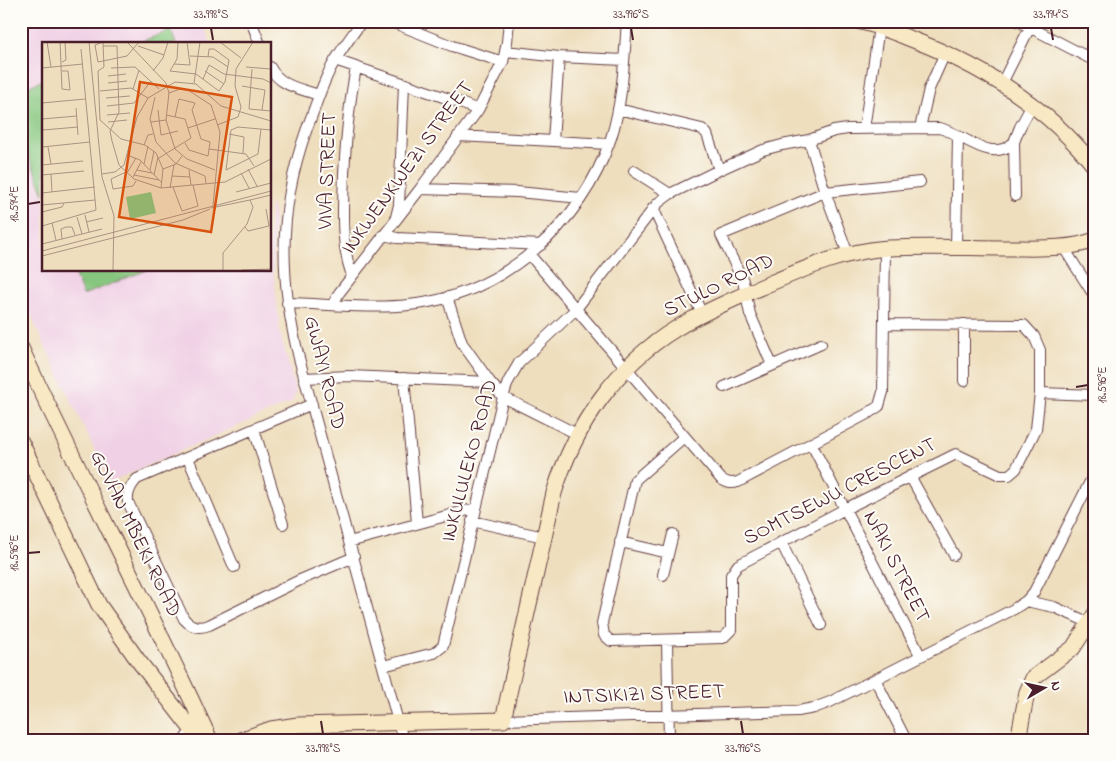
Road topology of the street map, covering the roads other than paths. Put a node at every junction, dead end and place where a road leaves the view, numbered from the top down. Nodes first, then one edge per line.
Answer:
1 (250, 21) edge
2 (362, 21) edge
3 (390, 21) edge
4 (509, 21) edge
5 (627, 21) edge
6 (857, 21) edge
7 (1018, 21) edge
8 (1032, 25) edge
9 (879, 27) junction
10 (259, 42) edge
11 (1095, 43) edge
12 (946, 52) junction
13 (504, 56) junction
14 (559, 57) junction
15 (1091, 59) edge
16 (335, 60) junction
17 (624, 60) junction
18 (356, 68) junction
19 (271, 70) edge
20 (1002, 83) junction
21 (404, 84) junction
22 (319, 95) junction
23 (1032, 105) junction
24 (618, 109) junction
25 (478, 110) junction
26 (920, 128) junction
27 (864, 129) junction
28 (458, 136) junction
29 (958, 136) junction
30 (553, 140) junction
31 (809, 140) junction
32 (1014, 142) junction
33 (609, 144) junction
34 (1093, 159) edge
35 (719, 170) junction
36 (634, 171) dead end
37 (920, 182) dead end
38 (420, 189) junction
39 (825, 192) junction
40 (670, 194) junction
41 (1015, 196) dead end
42 (581, 198) junction
43 (652, 208) junction
44 (396, 219) junction
45 (383, 235) junction
46 (1095, 240) edge
47 (541, 245) junction
48 (885, 248) junction
49 (956, 248) junction
50 (1064, 248) junction
51 (530, 254) junction
52 (848, 254) junction
53 (352, 276) junction
54 (745, 294) junction
55 (447, 297) junction
56 (1095, 297) edge
57 (287, 303) junction
58 (333, 304) junction
59 (576, 309) junction
60 (702, 314) junction
61 (885, 324) junction
62 (964, 324) junction
63 (821, 344) dead end
64 (21, 348) edge
65 (772, 365) junction
66 (627, 368) junction
67 (304, 378) junction
68 (404, 378) junction
69 (964, 381) dead end
70 (490, 382) junction
71 (724, 387) dead end
72 (1040, 393) junction
73 (1095, 394) edge
74 (502, 397) junction
75 (312, 404) junction
76 (254, 429) junction
77 (577, 434) junction
78 (684, 437) junction
79 (21, 442) edge
80 (812, 443) junction
81 (188, 458) junction
82 (1095, 472) edge
83 (910, 476) junction
84 (476, 508) junction
85 (845, 509) junction
86 (472, 521) junction
87 (417, 523) junction
88 (283, 524) dead end
89 (672, 534) dead end
90 (544, 537) junction
91 (349, 542) junction
92 (620, 542) junction
93 (781, 542) junction
94 (668, 553) junction
95 (954, 555) dead end
96 (354, 558) junction
97 (234, 567) dead end
98 (663, 574) dead end
99 (1026, 601) junction
100 (1092, 619) edge
101 (821, 625) dead end
102 (667, 640) junction
103 (920, 655) junction
104 (383, 666) junction
105 (875, 679) junction
106 (669, 715) junction
107 (503, 720) junction
108 (398, 723) junction
109 (192, 736) edge
110 (210, 740) edge
111 (240, 740) edge
112 (403, 740) edge
113 (669, 740) edge
114 (906, 740) edge
115 (1018, 740) edge

1 - 10 street
2 - 16 street, GWAYI ROAD
3 - 13 street
4 - 13 street, INKWENKWEZI STREET
5 - 17 street
6 - 9 street
7 - 8 street
8 - 15 street
8 - 20 street
9 - 12 street
9 - 27 street
11 - 15 street
12 - 20 street
12 - 26 street
13 - 14 street
13 - 25 street, INKWENKWEZI STREET
14 - 17 street
14 - 30 street
16 - 18 street
16 - 22 street, GWAYI ROAD
17 - 24 street
18 - 21 street
18 - 53 street, VIVA STREET
19 - 22 street
20 - 23 street
21 - 25 street
21 - 44 street
22 - 57 street, GWAYI ROAD
23 - 32 street
23 - 34 street
24 - 33 street
24 - 35 street
25 - 28 street, INKWENKWEZI STREET
26 - 27 street, INKULULEKO ROAD
26 - 29 street, INKULULEKO ROAD
27 - 31 street, INKULULEKO ROAD
28 - 30 street
28 - 38 street, INKWENKWEZI STREET
29 - 32 street, INKULULEKO ROAD
29 - 49 street
30 - 33 street
31 - 35 street, INKULULEKO ROAD
31 - 39 street
32 - 41 street
33 - 42 street
35 - 40 street, INKULULEKO ROAD
36 - 40 street
37 - 39 street
38 - 42 street
38 - 44 street, INKWENKWEZI STREET
39 - 52 street
39 - 54 street
40 - 43 street, INKULULEKO ROAD
42 - 47 street
43 - 59 street, INKULULEKO ROAD
43 - 60 street
44 - 45 street, INKWENKWEZI STREET
45 - 47 street
45 - 53 street, INKWENKWEZI STREET
46 - 50 street, STULO ROAD
47 - 51 street
48 - 49 street, STULO ROAD
48 - 52 street, STULO ROAD
48 - 61 street
49 - 50 street, STULO ROAD
50 - 56 street
51 - 55 street
51 - 59 street
52 - 54 street, STULO ROAD
53 - 58 street, INKWENKWEZI STREET
54 - 60 street, STULO ROAD
54 - 65 street
55 - 58 street
55 - 70 street
57 - 58 street
57 - 67 street, GWAYI ROAD
59 - 66 street
59 - 74 street, INKULULEKO ROAD
60 - 66 street, STULO ROAD
61 - 62 street, SOMTSEWU CRESCENT
61 - 80 street
62 - 69 street
62 - 72 street, SOMTSEWU CRESCENT
63 - 65 street
64 - 110 street, GOVAN MBEKI ROAD
65 - 71 street
66 - 77 street, STULO ROAD
66 - 78 street
67 - 68 street
67 - 75 street, GWAYI ROAD
68 - 70 street
68 - 87 street
70 - 74 street
72 - 73 street
72 - 83 street, SOMTSEWU CRESCENT
74 - 77 street
74 - 84 street, INKULULEKO ROAD
75 - 76 street
75 - 91 street, GWAYI ROAD
76 - 81 street
76 - 88 street
77 - 90 street, STULO ROAD
78 - 80 street
78 - 92 street, SOMTSEWU CRESCENT
79 - 109 street
80 - 85 street, NAKI STREET
81 - 96 street
81 - 97 street
82 - 99 street
83 - 85 street, SOMTSEWU CRESCENT
83 - 95 street
84 - 86 street, INKULULEKO ROAD
84 - 87 street
85 - 93 street, SOMTSEWU CRESCENT
85 - 103 street, NAKI STREET
86 - 90 street
86 - 104 street, INKULULEKO ROAD
87 - 91 street
89 - 94 street
90 - 107 street, STULO ROAD
91 - 96 street, GWAYI ROAD
92 - 94 street
92 - 102 street, SOMTSEWU CRESCENT
93 - 101 street
93 - 102 street, SOMTSEWU CRESCENT
94 - 98 street
96 - 104 street, GWAYI ROAD
99 - 100 street
99 - 103 street, INTSIKIZI STREET
100 - 115 street
102 - 106 street
103 - 105 street, INTSIKIZI STREET
104 - 108 street, GWAYI ROAD
105 - 106 street, INTSIKIZI STREET
105 - 114 street
106 - 107 street, INTSIKIZI STREET
106 - 113 street
107 - 108 street, INTSIKIZI STREET
108 - 111 street, INTSIKIZI STREET
108 - 112 street, GWAYI ROAD

